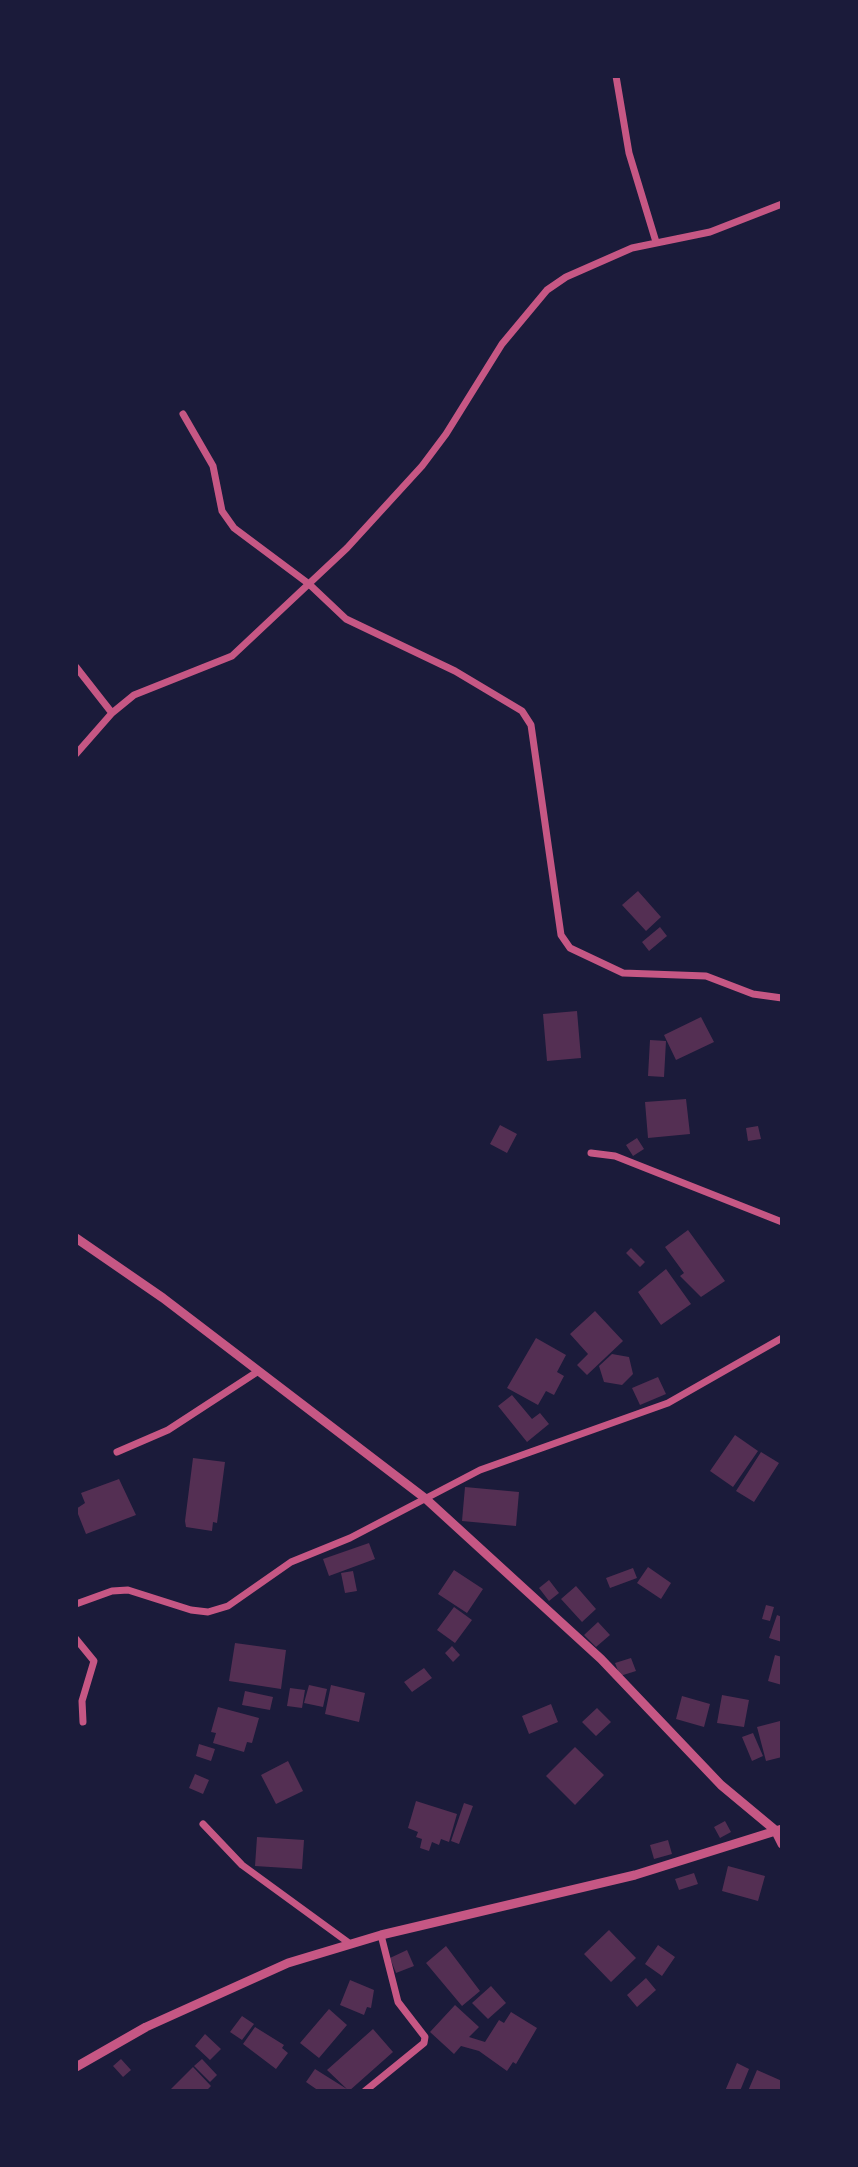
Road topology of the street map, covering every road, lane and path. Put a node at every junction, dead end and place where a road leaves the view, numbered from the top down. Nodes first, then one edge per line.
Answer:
1 (616, 76) edge
2 (782, 204) edge
3 (656, 242) junction
4 (183, 414) dead end
5 (309, 584) junction
6 (76, 667) edge
7 (112, 713) junction
8 (76, 754) edge
9 (782, 998) edge
10 (591, 1153) dead end
11 (782, 1222) edge
12 (76, 1238) edge
13 (782, 1338) edge
14 (257, 1372) junction
15 (117, 1452) dead end
16 (426, 1499) junction
17 (76, 1604) edge
18 (76, 1639) edge
19 (83, 1722) dead end
20 (203, 1824) dead end
21 (778, 1830) edge
22 (782, 1844) edge
23 (381, 1935) junction
24 (349, 1943) junction
25 (76, 2067) edge
26 (365, 2091) edge

1 - 3 street
2 - 3 street
3 - 5 street
4 - 5 street
5 - 7 street
5 - 9 street
6 - 7 street
7 - 8 street
10 - 11 street
12 - 14 street
13 - 16 street
14 - 15 street
14 - 16 street
16 - 17 street
16 - 21 street
18 - 19 street
20 - 24 street
21 - 22 street
21 - 23 street
23 - 24 street
23 - 26 street
24 - 25 street

